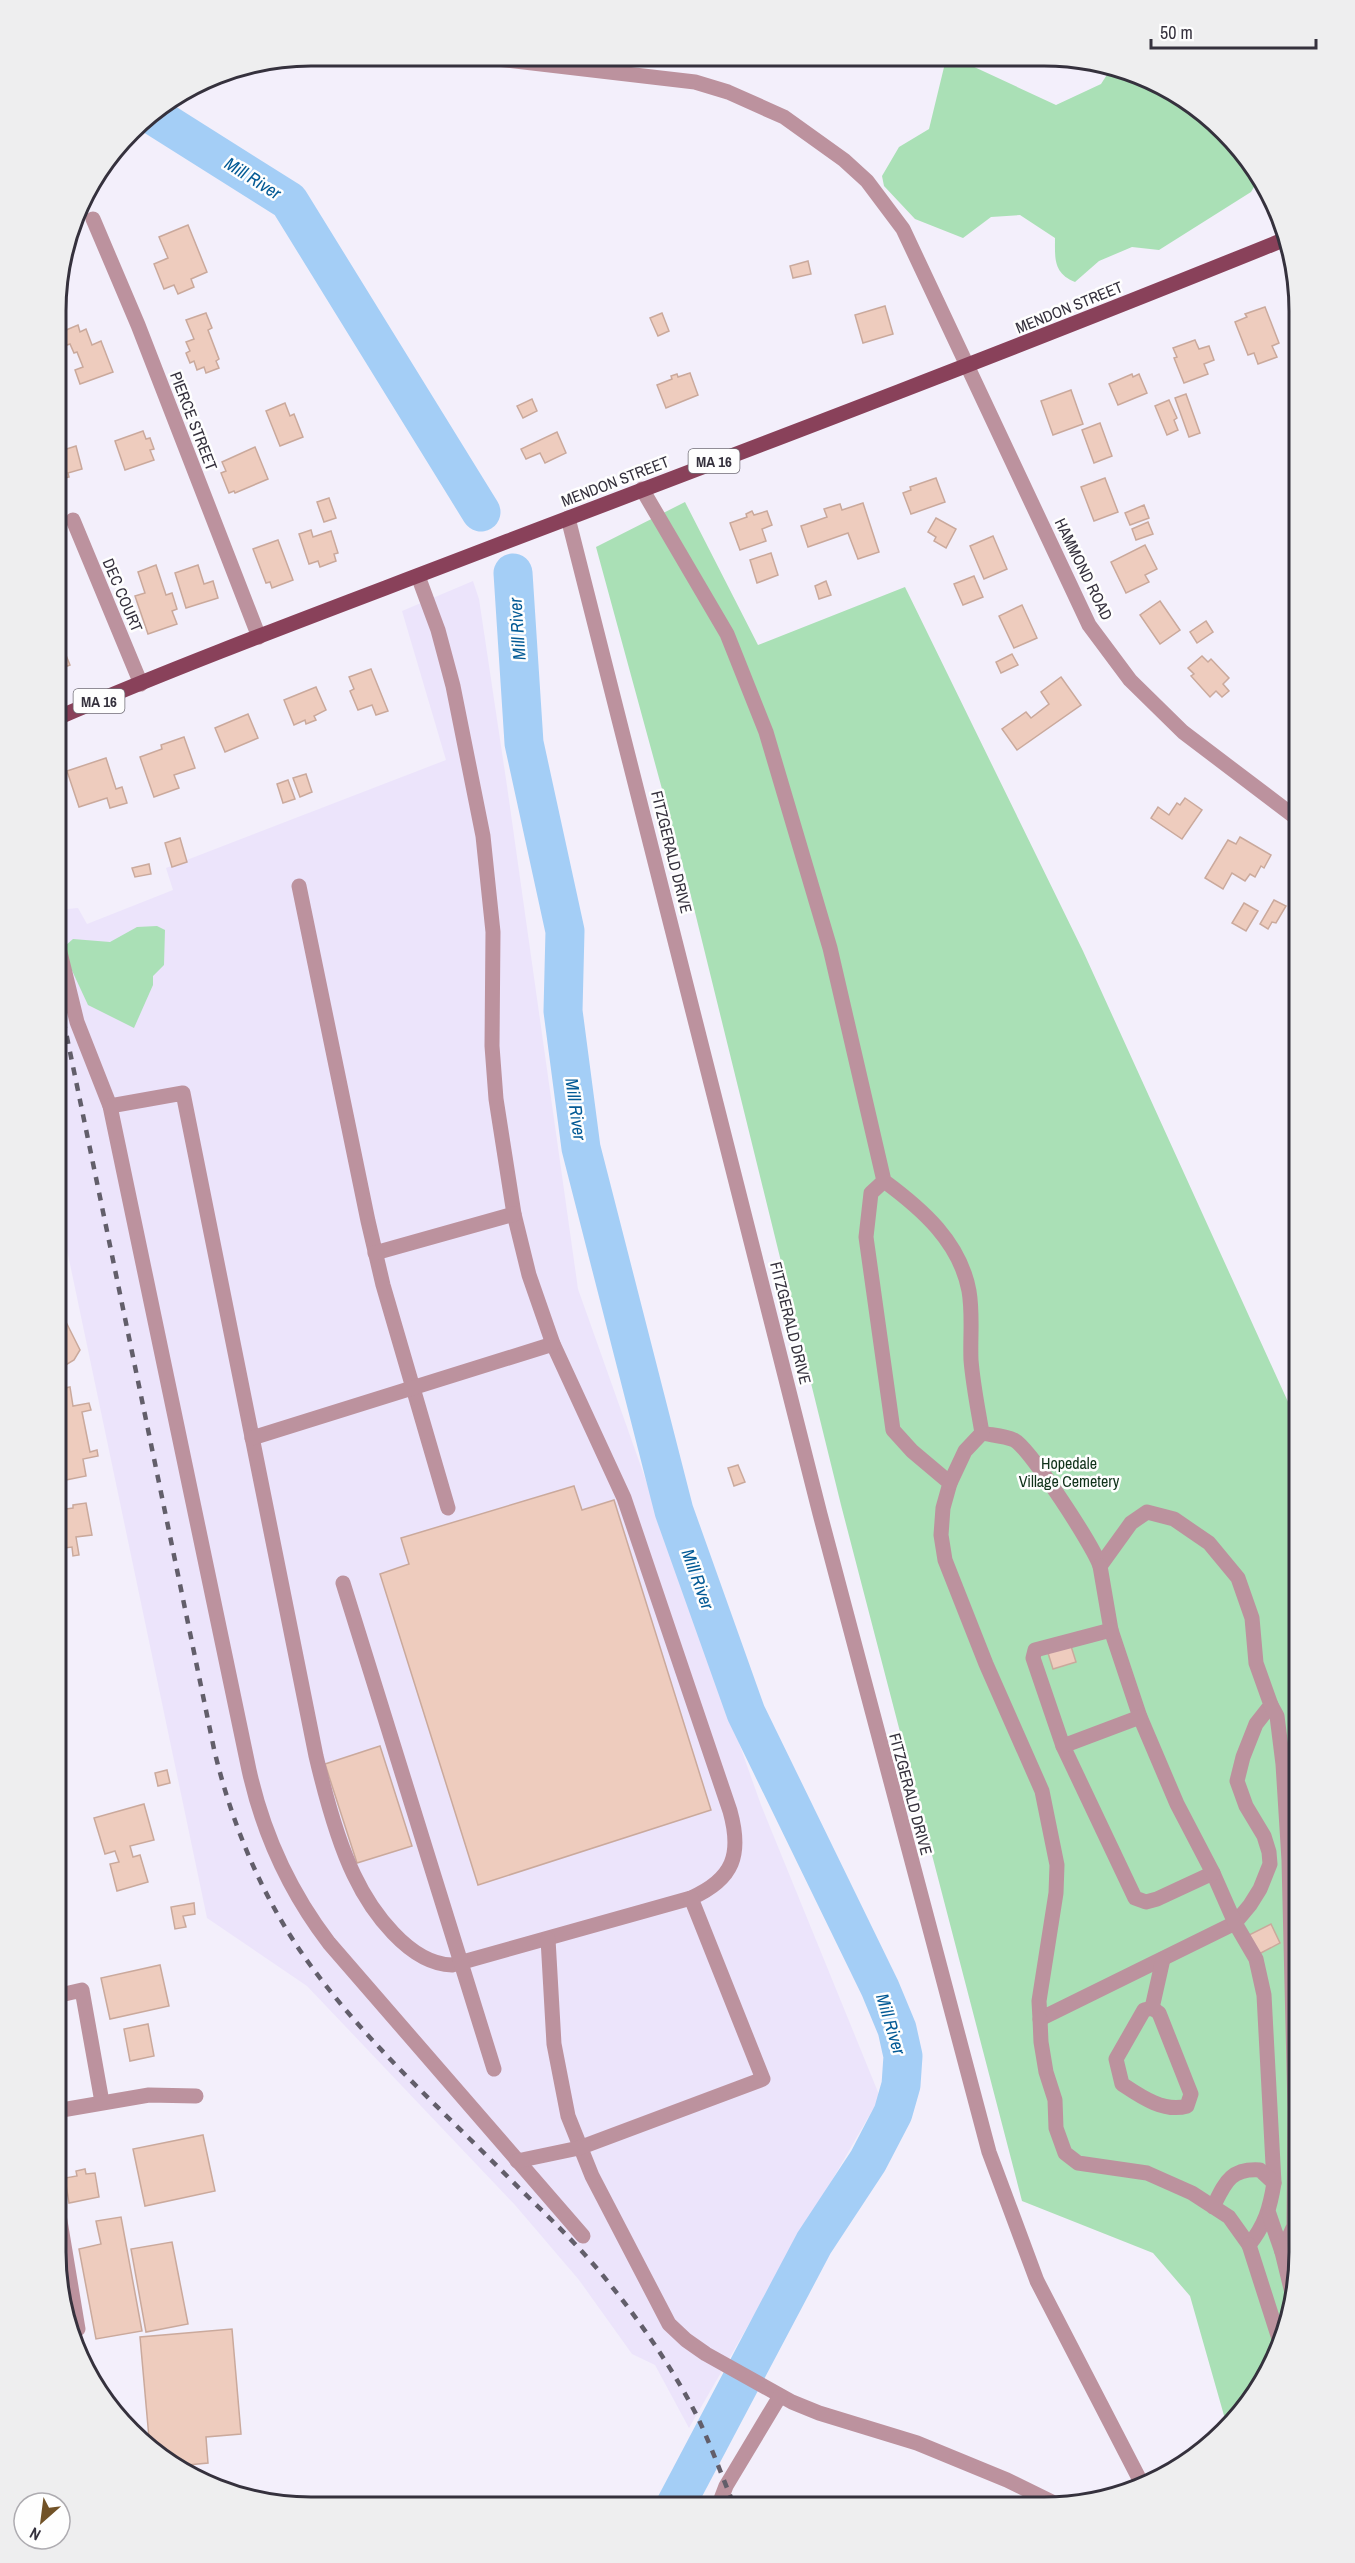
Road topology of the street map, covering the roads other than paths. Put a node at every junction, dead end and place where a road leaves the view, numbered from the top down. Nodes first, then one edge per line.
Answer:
1 (551, 66) edge
2 (93, 219) dead end
3 (1279, 242) edge
4 (968, 366) junction
5 (642, 489) junction
6 (568, 518) junction
7 (73, 519) dead end
8 (418, 576) junction
9 (260, 637) junction
10 (141, 684) junction
11 (66, 714) edge
12 (1289, 812) edge
13 (299, 886) dead end
14 (66, 980) edge
15 (110, 1106) junction
16 (884, 1180) junction
17 (514, 1214) junction
18 (375, 1253) junction
19 (553, 1344) junction
20 (413, 1387) junction
21 (982, 1433) junction
22 (252, 1437) junction
23 (950, 1483) junction
24 (448, 1508) dead end
25 (1100, 1566) junction
26 (343, 1583) dead end
27 (1111, 1630) junction
28 (1271, 1705) junction
29 (1140, 1717) junction
30 (1063, 1746) junction
31 (1289, 1860) edge
32 (1212, 1874) junction
33 (692, 1898) junction
34 (1235, 1923) junction
35 (548, 1939) junction
36 (1163, 1959) junction
37 (461, 1964) junction
38 (66, 1994) edge
39 (1152, 2008) junction
40 (1040, 2019) junction
41 (494, 2069) dead end
42 (196, 2096) dead end
43 (102, 2102) junction
44 (66, 2109) edge
45 (579, 2148) junction
46 (517, 2161) junction
47 (1274, 2183) junction
48 (1213, 2207) junction
49 (1269, 2214) junction
50 (582, 2236) dead end
51 (1289, 2237) edge
52 (1249, 2245) junction
53 (1289, 2250) edge
54 (1282, 2252) junction
55 (67, 2261) edge
56 (1288, 2274) edge
57 (78, 2327) edge
58 (1276, 2330) edge
59 (776, 2394) junction
60 (1139, 2478) edge
61 (722, 2497) edge
62 (1042, 2497) edge

1 - 4 street, HAMMOND ROAD
2 - 9 street, PIERCE STREET
3 - 4 main road, MENDON STREET / MA 16
4 - 5 main road, MENDON STREET / MA 16
4 - 12 street, HAMMOND ROAD
5 - 6 main road, MENDON STREET / MA 16
5 - 16 street
6 - 8 main road, MENDON STREET / MA 16
6 - 60 street, FITZGERALD DRIVE
7 - 10 street, DEC COURT
8 - 9 main road, MENDON STREET / MA 16
8 - 17 street
9 - 10 main road, MENDON STREET / MA 16
10 - 11 main road, MENDON STREET / MA 16
13 - 18 street
14 - 15 street
15 - 22 street
15 - 46 street
16 - 21 street
16 - 23 street
17 - 18 street
17 - 19 street
18 - 20 street
19 - 20 street
19 - 33 street
20 - 22 street
20 - 24 street
21 - 23 street
21 - 25 street
22 - 37 street
23 - 40 street
25 - 27 street
25 - 28 street
26 - 37 street
27 - 29 street
27 - 30 street
28 - 31 street
28 - 34 street
29 - 30 street
29 - 32 street
30 - 32 street
32 - 34 street
33 - 35 street
33 - 45 street
34 - 36 street
34 - 47 street
35 - 37 street
35 - 45 street
36 - 39 street
36 - 40 street
37 - 41 street
38 - 43 street
39 - 39 street
40 - 48 street
42 - 43 street
43 - 44 street
45 - 46 street
45 - 59 street
46 - 50 street
47 - 48 street
47 - 49 street
48 - 52 street
49 - 52 street
49 - 54 street
51 - 54 street
52 - 58 street
53 - 54 street
54 - 56 street
55 - 57 street
59 - 61 street
59 - 62 street

